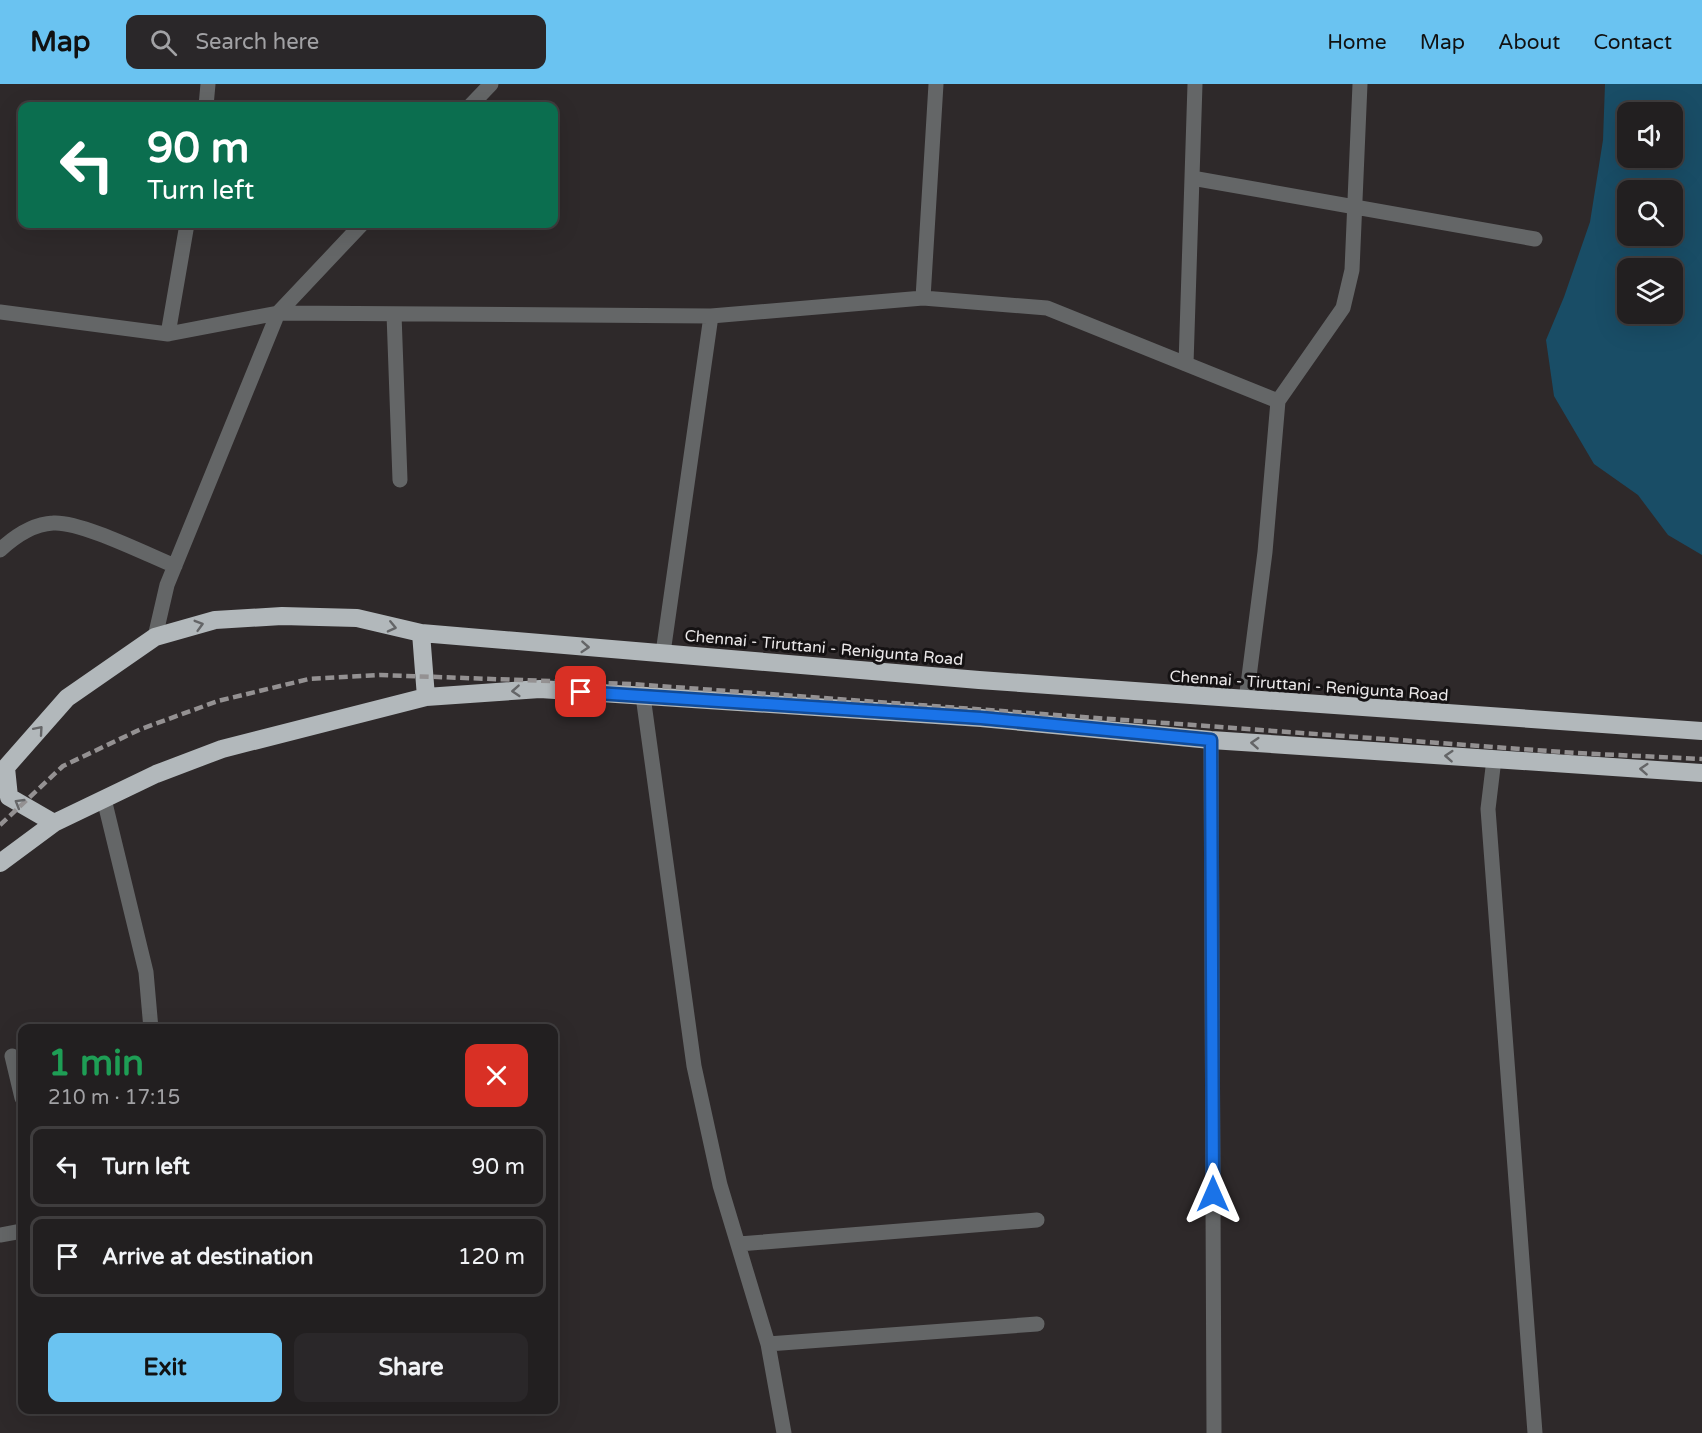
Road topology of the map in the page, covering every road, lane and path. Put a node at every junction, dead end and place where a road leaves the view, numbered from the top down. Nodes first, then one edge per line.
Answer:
1 (208, 84) edge
2 (491, 84) edge
3 (936, 84) edge
4 (1195, 84) edge
5 (1360, 84) edge
6 (206, 102) edge
7 (474, 102) edge
8 (1192, 178) junction
9 (1355, 206) junction
10 (186, 228) edge
11 (358, 228) edge
12 (1536, 239) dead end
13 (923, 298) junction
14 (0, 312) edge
15 (278, 314) junction
16 (394, 314) junction
17 (711, 316) junction
18 (168, 334) junction
19 (1186, 364) junction
20 (1278, 401) junction
21 (400, 480) dead end
22 (0, 550) edge
23 (175, 566) junction
24 (421, 633) junction
25 (155, 637) junction
26 (663, 652) junction
27 (643, 696) junction
28 (426, 697) junction
29 (1246, 700) junction
30 (1702, 730) edge
31 (1211, 740) junction
32 (1494, 759) junction
33 (3, 771) edge
34 (1702, 773) edge
35 (104, 799) junction
36 (54, 823) junction
37 (0, 863) edge
38 (151, 1024) edge
39 (12, 1056) dead end
40 (18, 1081) edge
41 (1037, 1220) dead end
42 (18, 1232) edge
43 (0, 1234) edge
44 (739, 1244) junction
45 (1037, 1324) dead end
46 (768, 1344) junction
47 (784, 1433) edge
48 (1214, 1433) edge
49 (1535, 1433) edge

1 - 6 street
2 - 7 street
3 - 13 street
4 - 8 street
5 - 9 street
8 - 9 street
8 - 19 street
9 - 12 street
9 - 20 street
10 - 18 street
11 - 15 street
13 - 17 street
13 - 19 street
14 - 18 street
15 - 16 street
15 - 18 street
15 - 23 street
16 - 17 street
16 - 21 street
17 - 26 street
19 - 20 street
20 - 29 street
22 - 23 street
23 - 25 street
25 -> 24 highway, Chennai - Tiruttani - Renigunta Road
24 -> 26 highway, Chennai - Tiruttani - Renigunta Road
24 - 28 highway
33 -> 25 highway, Chennai - Tiruttani - Renigunta Road
26 - 29 highway, Chennai - Tiruttani - Renigunta Road
27 -> 28 highway
27 - 31 highway
27 - 44 street
28 - 35 highway
29 - 30 highway, Chennai - Tiruttani - Renigunta Road
32 -> 31 highway
31 - 48 street
34 -> 32 highway
32 - 49 street
36 -> 33 highway
35 - 36 highway
35 - 38 street
36 - 37 highway
39 - 40 street
41 - 44 street
42 - 43 street
44 - 46 street
45 - 46 street
46 - 47 street

